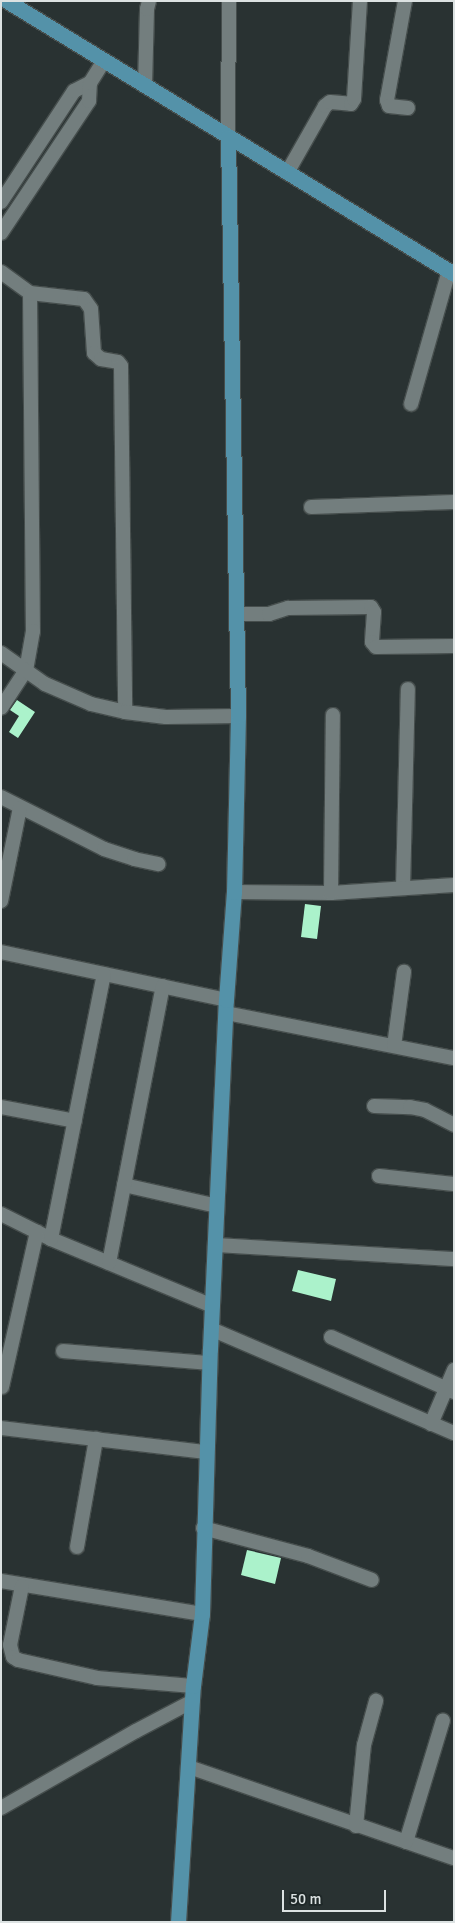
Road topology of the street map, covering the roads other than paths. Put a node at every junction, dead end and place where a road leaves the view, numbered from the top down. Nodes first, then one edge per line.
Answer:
1 (6, 1) edge
2 (149, 1) edge
3 (229, 1) edge
4 (360, 1) edge
5 (405, 1) edge
6 (104, 61) junction
7 (90, 83) junction
8 (145, 86) junction
9 (408, 108) dead end
10 (228, 137) junction
11 (287, 173) junction
12 (1, 202) edge
13 (1, 233) edge
14 (1, 272) edge
15 (451, 273) edge
16 (30, 293) junction
17 (411, 404) dead end
18 (454, 502) edge
19 (311, 507) dead end
20 (236, 614) junction
21 (454, 646) edge
22 (1, 653) edge
23 (26, 670) junction
24 (408, 690) dead end
25 (1, 708) edge
26 (125, 712) junction
27 (333, 715) dead end
28 (238, 716) junction
29 (1, 797) edge
30 (20, 808) junction
31 (158, 864) dead end
32 (454, 885) edge
33 (403, 888) junction
34 (234, 892) junction
35 (331, 893) junction
36 (1, 901) edge
37 (1, 952) edge
38 (404, 972) dead end
39 (104, 974) junction
40 (163, 986) junction
41 (226, 1006) junction
42 (394, 1046) junction
43 (454, 1058) edge
44 (374, 1106) dead end
45 (1, 1107) edge
46 (75, 1121) junction
47 (454, 1125) edge
48 (379, 1176) dead end
49 (454, 1184) edge
50 (124, 1185) junction
51 (217, 1206) junction
52 (1, 1214) edge
53 (37, 1232) junction
54 (51, 1239) junction
55 (215, 1245) junction
56 (454, 1259) edge
57 (108, 1263) junction
58 (213, 1306) junction
59 (211, 1329) junction
60 (331, 1337) dead end
61 (63, 1352) dead end
62 (210, 1363) junction
63 (454, 1370) edge
64 (2, 1387) edge
65 (450, 1390) edge
66 (431, 1424) junction
67 (1, 1428) edge
68 (454, 1434) edge
69 (96, 1439) junction
70 (206, 1452) junction
71 (203, 1528) junction
72 (77, 1547) dead end
73 (372, 1580) dead end
74 (1, 1582) edge
75 (22, 1586) junction
76 (202, 1614) junction
77 (193, 1694) junction
78 (376, 1701) dead end
79 (442, 1720) dead end
80 (189, 1767) junction
81 (1, 1808) edge
82 (356, 1826) junction
83 (406, 1842) junction
84 (454, 1858) edge
85 (178, 1922) edge

1 - 6 main road
2 - 8 street
3 - 10 street
4 - 11 street
5 - 9 street
6 - 7 street
6 - 8 main road
7 - 12 street
7 - 13 street
8 - 10 main road
10 - 11 main road
10 - 20 main road
11 - 15 main road
14 - 16 street
15 - 17 street
16 - 23 street
16 - 26 street
18 - 19 street
20 - 21 street
20 - 28 main road
22 - 23 street
23 - 25 street
23 - 26 street
24 - 33 street
26 - 28 street
27 - 35 street
28 - 34 main road
29 - 30 street
30 - 31 street
30 - 36 street
32 - 33 street
33 - 35 street
34 - 35 street
34 - 41 main road
37 - 39 street
38 - 42 street
39 - 40 street
39 - 46 street
40 - 41 street
40 - 50 street
41 - 42 street
41 - 51 main road
42 - 43 street
44 - 47 street
45 - 46 street
46 - 54 street
48 - 49 street
50 - 51 street
50 - 57 street
51 - 55 main road
52 - 53 street
53 - 54 street
53 - 64 street
54 - 57 street
55 - 56 street
55 - 58 main road
57 - 58 street
58 - 59 main road
59 - 62 main road
59 - 66 street
60 - 65 street
61 - 62 street
62 - 70 main road
63 - 65 street
65 - 66 street
66 - 68 street
67 - 69 street
69 - 70 street
69 - 72 street
70 - 71 main road
71 - 73 street
71 - 76 main road
74 - 75 street
75 - 76 street
75 - 77 street
76 - 77 main road
77 - 80 main road
77 - 81 street
78 - 82 street
79 - 83 street
80 - 82 street
80 - 85 main road
82 - 83 street
83 - 84 street

